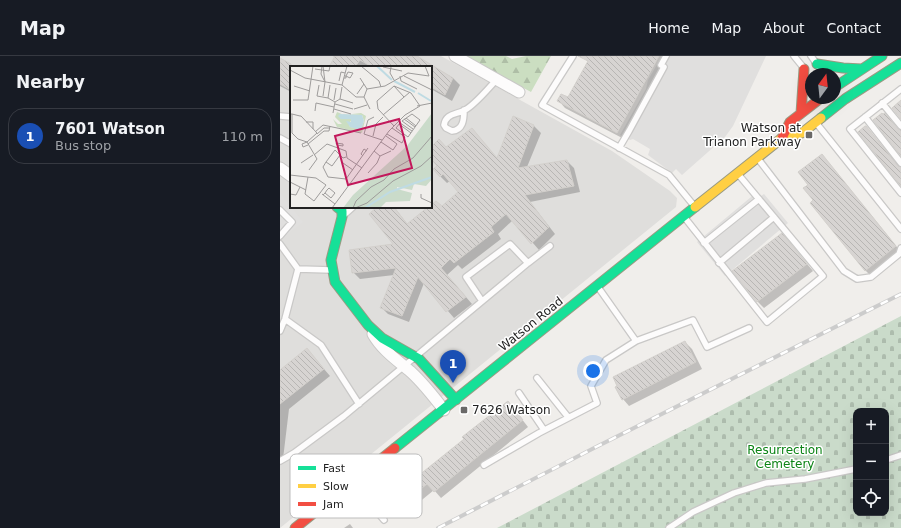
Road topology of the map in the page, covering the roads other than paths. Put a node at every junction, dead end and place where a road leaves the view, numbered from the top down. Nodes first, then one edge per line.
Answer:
1 (455, 56) edge
2 (573, 56) edge
3 (666, 56) edge
4 (794, 56) edge
5 (882, 56) edge
6 (814, 60) edge
7 (900, 65) edge
8 (862, 68) junction
9 (804, 69) joint
10 (497, 79) junction
11 (841, 83) edge
12 (900, 90) edge
13 (519, 92) dead end
14 (841, 94) edge
15 (845, 99) junction
16 (882, 103) junction
17 (813, 104) edge
18 (464, 110) dead end
19 (801, 113) junction
20 (280, 116) edge
21 (290, 117) edge
22 (865, 117) junction
23 (816, 122) junction
24 (901, 126) edge
25 (280, 138) edge
26 (782, 138) junction
27 (290, 143) edge
28 (619, 148) junction
29 (757, 158) junction
30 (901, 163) edge
31 (280, 168) edge
32 (738, 174) junction
33 (290, 175) edge
34 (901, 193) edge
35 (759, 199) junction
36 (695, 207) junction
37 (339, 208) edge
38 (351, 208) edge
39 (280, 210) edge
40 (684, 216) junction
41 (342, 217) junction
42 (774, 217) junction
43 (901, 229) edge
44 (280, 236) edge
45 (704, 243) junction
46 (280, 244) edge
47 (550, 246) dead end
48 (901, 248) edge
49 (528, 263) junction
50 (719, 263) junction
51 (298, 269) junction
52 (332, 270) junction
53 (598, 286) junction
54 (482, 301) junction
55 (285, 319) junction
56 (368, 325) junction
57 (749, 328) dead end
58 (280, 331) edge
59 (636, 341) junction
60 (416, 357) junction
61 (404, 367) junction
62 (537, 378) dead end
63 (519, 393) dead end
64 (456, 400) junction
65 (359, 404) junction
66 (444, 410) junction
67 (568, 417) junction
68 (544, 430) junction
69 (292, 454) edge
70 (389, 454) edge
71 (290, 455) edge
72 (901, 455) edge
73 (889, 459) edge
74 (280, 461) edge
75 (484, 465) dead end
76 (853, 470) edge
77 (308, 518) edge
78 (295, 528) edge
79 (669, 528) edge

1 - 10 street
2 - 28 lane
3 - 28 lane
4 - 9 lane
5 - 8 main road
6 - 8 main road
7 - 15 main road, Watson Road
8 - 11 main road
9 - 19 main road
10 - 13 street
10 - 18 lane
12 - 16 lane
14 - 15 lane
15 - 23 main road, Watson Road
16 - 22 lane
16 - 24 lane
17 - 19 main road, Watson Road
19 - 26 main road, Watson Road
20 - 21 lane
22 - 30 lane
22 - 34 lane
23 - 26 main road, Watson Road
23 - 43 lane
25 - 27 lane
26 - 29 main road, Watson Road
28 - 36 lane
29 - 32 main road, Watson Road
29 - 48 lane
31 - 33 street
32 - 35 lane
32 - 36 main road, Watson Road
35 - 42 lane
35 - 45 lane
36 - 40 main road, Watson Road
37 - 41 main road
38 - 41 lane
39 - 44 lane
40 - 45 lane
40 - 53 main road, Watson Road
41 - 52 main road
42 - 50 lane
42 - 50 lane
45 - 50 lane
46 - 51 lane
47 - 49 lane
49 - 54 lane
49 - 54 lane
51 - 52 lane
51 - 55 lane
52 - 56 main road
53 - 59 lane
53 - 64 main road, Watson Road
54 - 60 lane
55 - 58 lane
55 - 65 lane
56 - 60 main road
56 - 61 street
57 - 59 lane
59 - 67 lane
60 - 61 lane
60 - 64 main road
61 - 65 lane
61 - 66 street
62 - 67 lane
63 - 68 lane
64 - 66 main road, Watson Road
65 - 69 lane
66 - 70 main road, Watson Road
67 - 68 lane
68 - 75 lane
71 - 74 lane
72 - 73 lane
76 - 79 lane
77 - 78 main road, Watson Road

